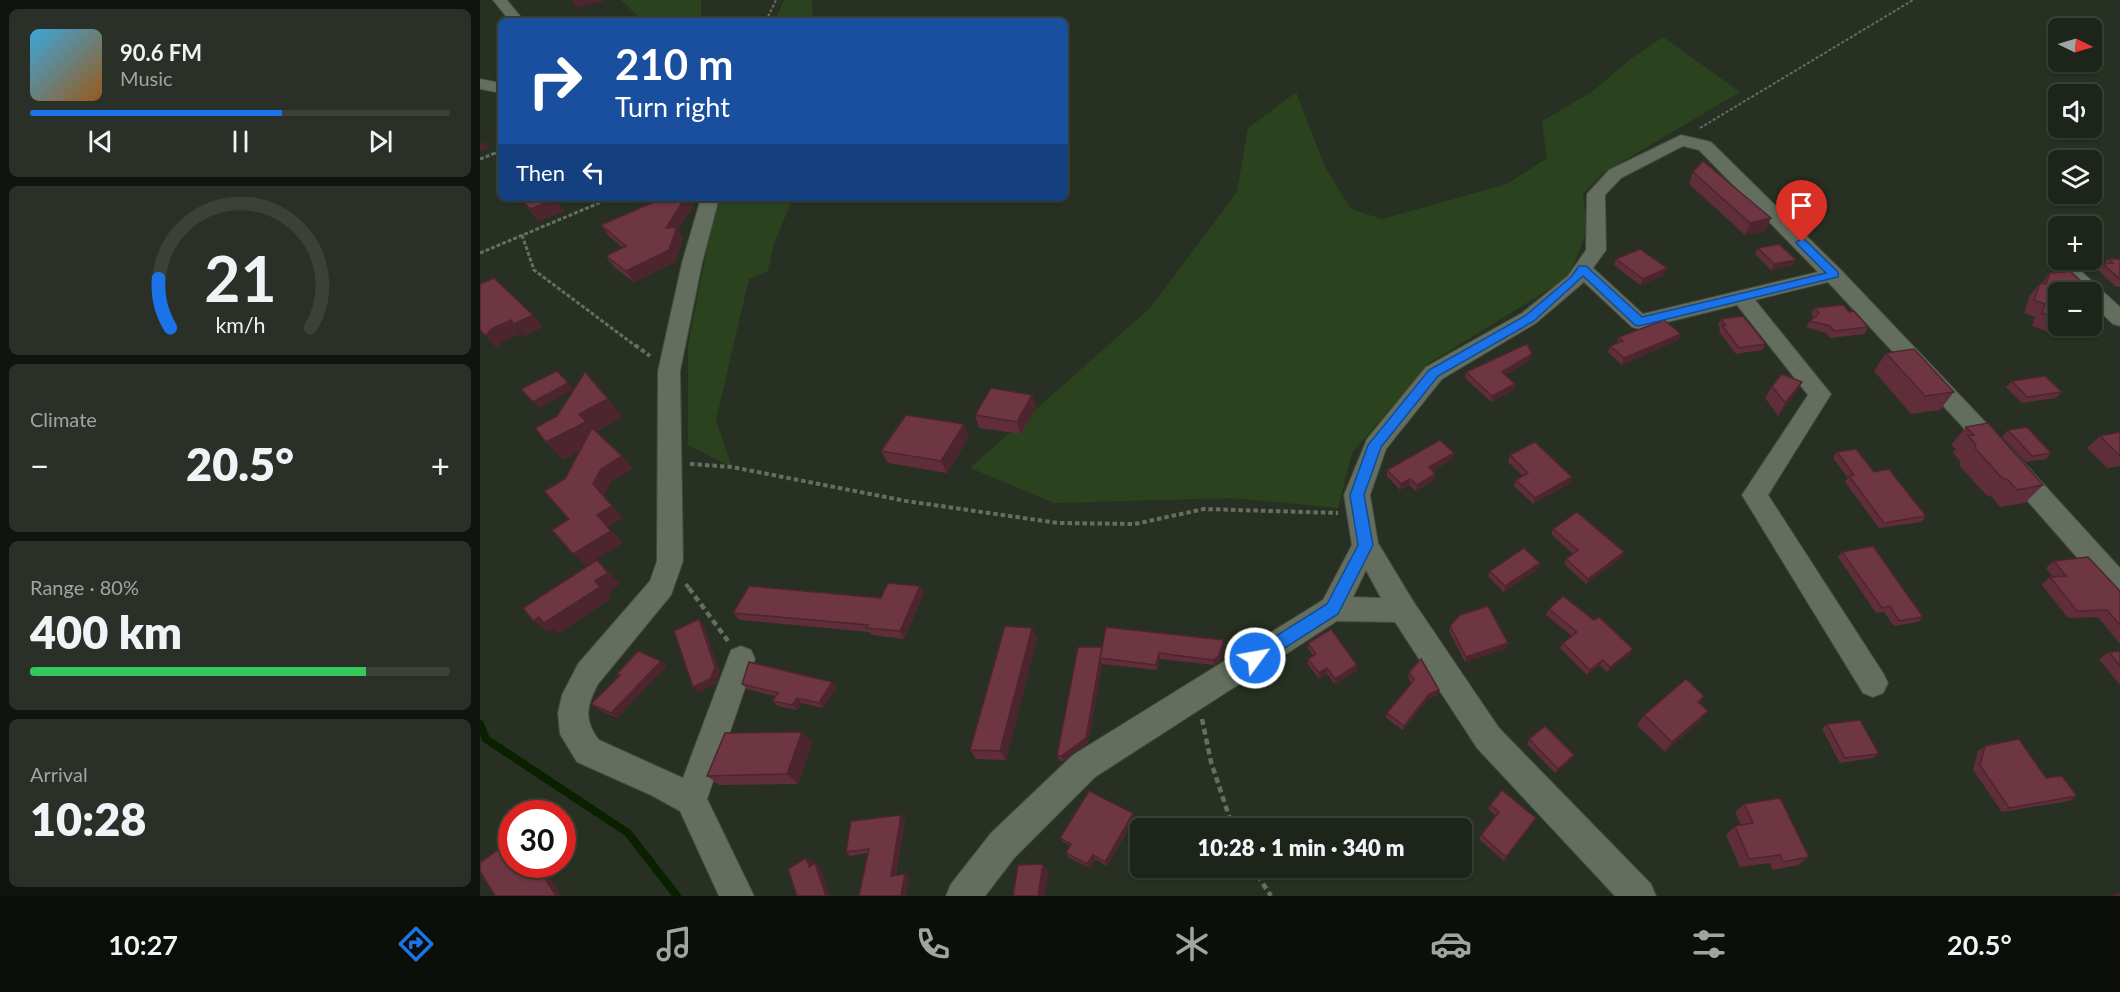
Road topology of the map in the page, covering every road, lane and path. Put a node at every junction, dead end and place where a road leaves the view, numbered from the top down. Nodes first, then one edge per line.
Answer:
1 (500, 0) edge
2 (776, 0) edge
3 (1913, 0) edge
4 (515, 18) edge
5 (767, 18) edge
6 (480, 84) edge
7 (498, 87) edge
8 (1681, 140) junction
9 (498, 152) edge
10 (480, 159) edge
11 (604, 201) edge
12 (709, 201) edge
13 (522, 235) junction
14 (480, 253) edge
15 (1582, 269) junction
16 (2068, 270) edge
17 (1834, 274) junction
18 (1742, 297) junction
19 (2120, 319) edge
20 (669, 371) junction
21 (670, 463) junction
22 (1360, 514) junction
23 (1365, 545) junction
24 (670, 561) junction
25 (2120, 586) edge
26 (1333, 609) junction
27 (1403, 610) junction
28 (741, 659) joint
29 (1873, 683) dead end
30 (1196, 695) junction
31 (691, 800) junction
32 (1230, 818) edge
33 (1259, 878) edge
34 (736, 896) edge
35 (963, 896) edge
36 (1271, 896) edge
37 (1639, 896) edge

1 - 4 street
2 - 5 path
3 - 8 path
6 - 7 street
8 - 15 street
8 - 17 street
9 - 10 path
11 - 13 path
12 - 20 street
13 - 14 path
13 - 20 path
15 - 18 street
15 - 22 street
16 - 19 street
17 - 18 street
17 - 25 street
18 - 29 street
20 - 21 street
21 - 22 path
21 - 24 street
22 - 23 street
23 - 26 street
23 - 27 street
24 - 28 path
24 - 31 street
26 - 27 street
26 - 30 street
27 - 37 street
28 - 31 street
30 - 32 path
30 - 35 street
31 - 34 street
33 - 36 path

